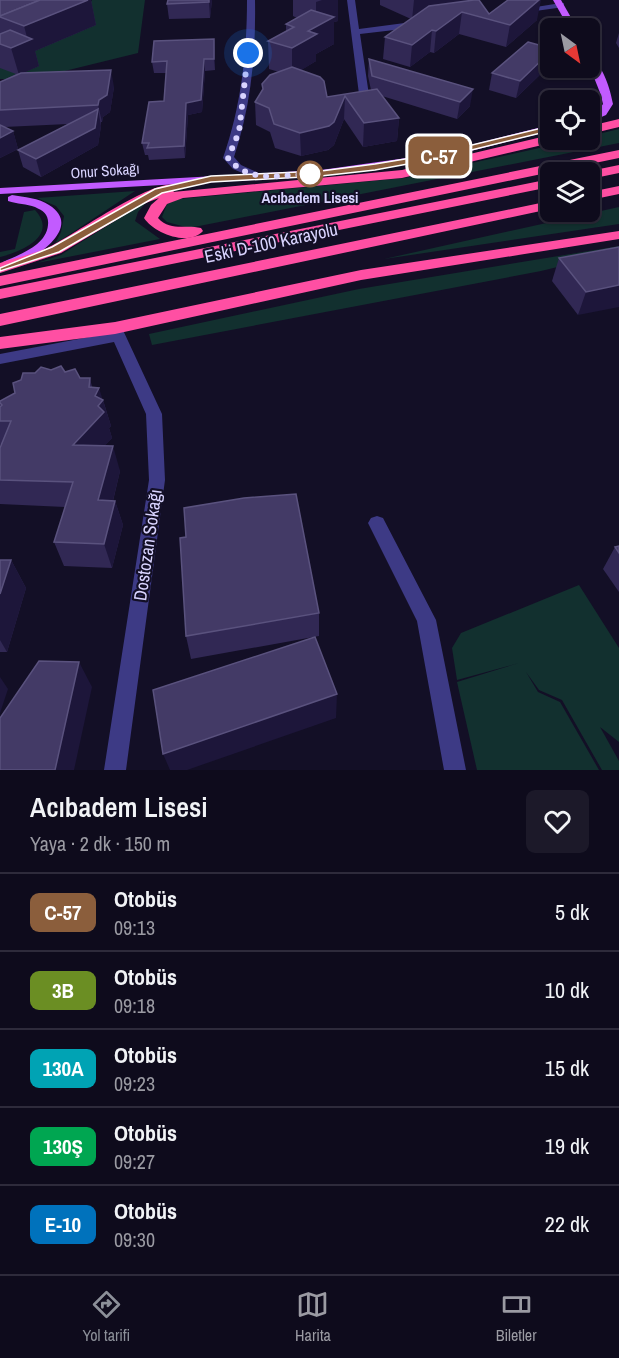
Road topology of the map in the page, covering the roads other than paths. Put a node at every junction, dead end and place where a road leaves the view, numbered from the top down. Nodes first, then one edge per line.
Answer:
1 (251, 0) edge
2 (351, 0) edge
3 (559, 2) edge
4 (506, 12) edge
5 (568, 18) edge
6 (433, 22) edge
7 (354, 32) junction
8 (600, 78) edge
9 (605, 87) junction
10 (619, 97) edge
11 (365, 102) edge
12 (600, 114) edge
13 (619, 123) edge
14 (600, 128) edge
15 (540, 131) edge
16 (540, 141) edge
17 (619, 154) edge
18 (619, 169) edge
19 (600, 173) edge
20 (259, 177) junction
21 (211, 179) junction
22 (540, 185) edge
23 (0, 191) edge
24 (619, 192) edge
25 (600, 195) edge
26 (0, 199) edge
27 (540, 207) edge
28 (319, 213) junction
29 (619, 235) edge
30 (2, 272) edge
31 (0, 294) edge
32 (0, 320) edge
33 (117, 332) junction
34 (0, 343) edge
35 (0, 359) edge
36 (377, 523) dead end
37 (115, 770) edge
38 (454, 770) edge

1 - 20 street
2 - 7 street
3 - 4 street
3 - 5 main road
6 - 7 street
7 - 11 street
8 - 9 main road
9 - 10 main road
9 - 12 main road
13 - 14 highway
15 - 20 main road, Onur Sokağı
16 - 28 highway
17 - 28 highway
18 - 19 highway
20 - 21 main road, Onur Sokağı
21 - 23 main road, Onur Sokağı
21 - 30 highway
22 - 31 highway, Eski D-100 Karayolu
24 - 25 highway
26 - 30 main road
27 - 32 highway, Eski D-100 Karayolu
28 - 30 highway
29 - 33 highway
33 - 34 highway
33 - 35 street
33 - 37 street, Dostozan Sokağı
36 - 38 street

